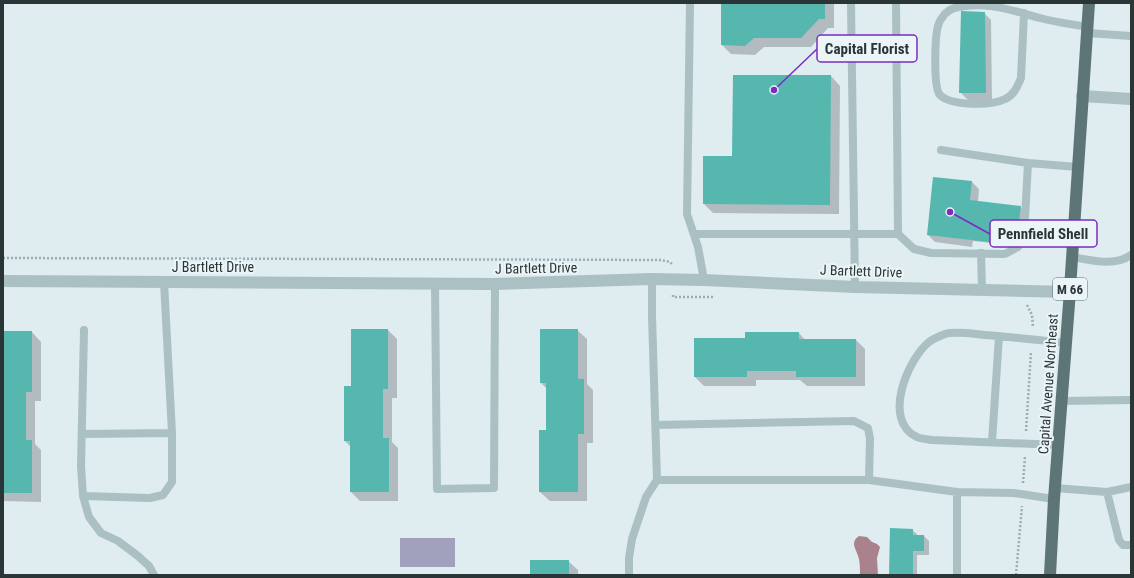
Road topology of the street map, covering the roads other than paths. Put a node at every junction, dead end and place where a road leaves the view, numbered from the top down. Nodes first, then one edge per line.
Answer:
1 (690, 3) edge
2 (851, 3) edge
3 (896, 3) edge
4 (1089, 3) edge
5 (1024, 13) junction
6 (1087, 30) junction
7 (1131, 36) edge
8 (1082, 96) junction
9 (1131, 99) edge
10 (940, 150) dead end
11 (1028, 163) junction
12 (1078, 167) junction
13 (694, 234) junction
14 (854, 234) junction
15 (898, 234) junction
16 (981, 253) junction
17 (1131, 254) edge
18 (1072, 257) junction
19 (652, 279) junction
20 (704, 280) junction
21 (3, 281) edge
22 (164, 282) junction
23 (435, 284) junction
24 (495, 284) junction
25 (855, 287) junction
26 (982, 290) junction
27 (1070, 292) junction
28 (84, 330) dead end
29 (999, 336) junction
30 (1066, 343) junction
31 (1131, 400) edge
32 (1062, 401) junction
33 (656, 425) junction
34 (172, 433) junction
35 (82, 434) junction
36 (992, 442) junction
37 (1059, 446) junction
38 (657, 480) junction
39 (869, 480) junction
40 (1131, 487) edge
41 (957, 492) junction
42 (1107, 492) junction
43 (1055, 494) junction
44 (83, 496) junction
45 (1131, 545) edge
46 (154, 575) edge
47 (629, 575) edge
48 (957, 575) edge
49 (1050, 575) edge

1 - 13 lane
2 - 14 lane
3 - 15 lane
4 - 6 main road, Capital Avenue Northeast / M 66
5 - 5 lane
5 - 6 lane
6 - 7 lane
6 - 8 main road, Capital Avenue Northeast / M 66
8 - 9 street
8 - 12 main road, Capital Avenue Northeast / M 66
10 - 11 lane
11 - 12 lane
11 - 16 lane
12 - 18 main road, Capital Avenue Northeast / M 66
13 - 14 lane
13 - 20 lane
14 - 15 lane
14 - 25 lane
15 - 16 lane
16 - 26 lane
17 - 18 lane
18 - 27 main road, Capital Avenue Northeast / M 66
19 - 20 street, J Bartlett Drive
19 - 24 street, J Bartlett Drive
19 - 33 lane
20 - 25 street, J Bartlett Drive
21 - 22 street, J Bartlett Drive
22 - 23 street, J Bartlett Drive
22 - 34 lane
23 - 24 street, J Bartlett Drive
23 - 24 lane
25 - 26 street, J Bartlett Drive
26 - 27 street, J Bartlett Drive
27 - 30 main road, Capital Avenue Northeast / M 66
28 - 35 lane
29 - 30 lane
29 - 36 lane
29 - 36 lane
30 - 32 main road, Capital Avenue Northeast / M 66
31 - 32 lane
32 - 37 main road, Capital Avenue Northeast / M 66
33 - 38 lane
33 - 39 lane
34 - 35 lane
34 - 44 lane
35 - 44 lane
36 - 37 lane
37 - 43 main road, Capital Avenue Northeast / M 66
38 - 39 lane
38 - 47 lane
39 - 41 lane
40 - 42 lane
41 - 43 lane
41 - 48 lane
42 - 43 lane
42 - 45 lane
43 - 49 main road, Capital Avenue Northeast / M 66
44 - 46 lane

